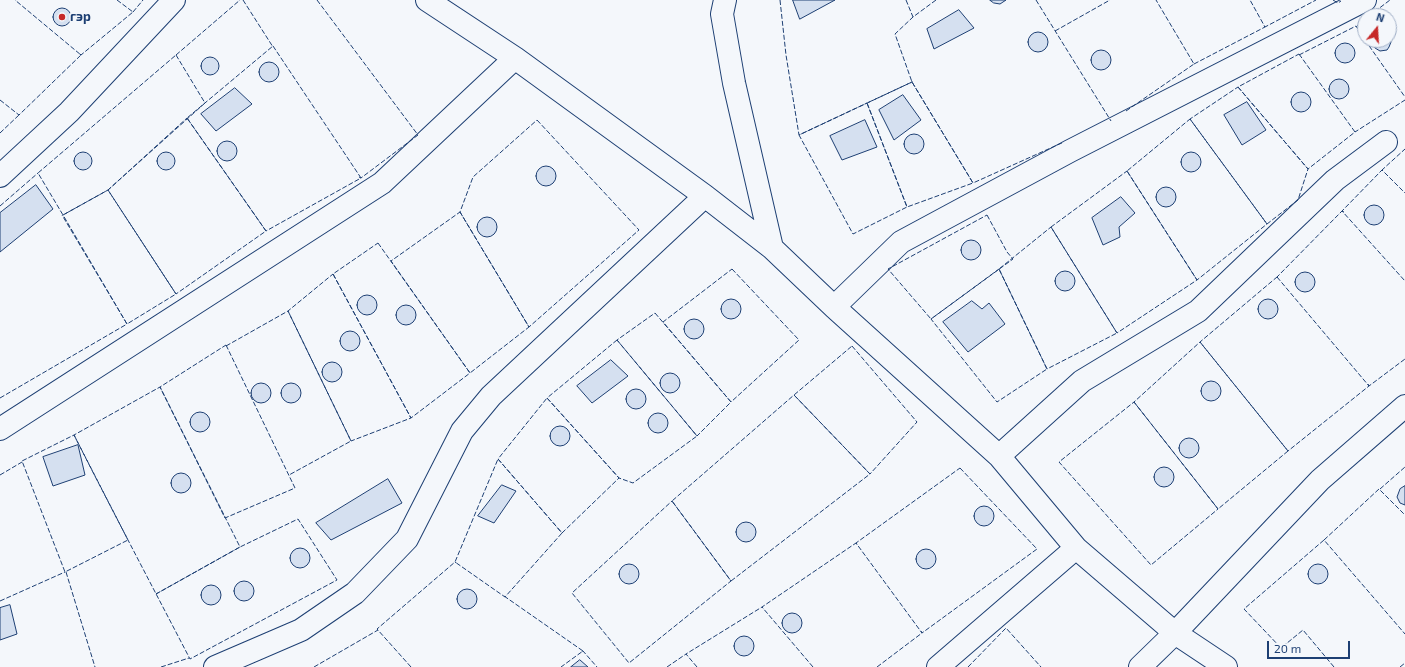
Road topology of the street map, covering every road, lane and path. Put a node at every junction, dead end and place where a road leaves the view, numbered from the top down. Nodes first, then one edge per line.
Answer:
1 (174, 0) edge
2 (427, 0) edge
3 (725, 0) edge
4 (1365, 0) edge
5 (515, 58) junction
6 (1386, 142) dead end
7 (0, 176) edge
8 (705, 196) junction
9 (772, 248) junction
10 (834, 307) junction
11 (1405, 406) edge
12 (0, 429) edge
13 (999, 456) junction
14 (1076, 548) junction
15 (1175, 633) junction
16 (215, 667) edge
17 (938, 667) edge
18 (1140, 667) edge
19 (1226, 667) edge

1 - 7 street
2 - 5 street
3 - 9 street
4 - 10 street
5 - 8 street
5 - 12 street
6 - 13 street
8 - 9 street
8 - 16 street
9 - 10 street
10 - 13 street
11 - 15 street
13 - 14 street
14 - 15 street
14 - 17 street
15 - 18 street
15 - 19 street

